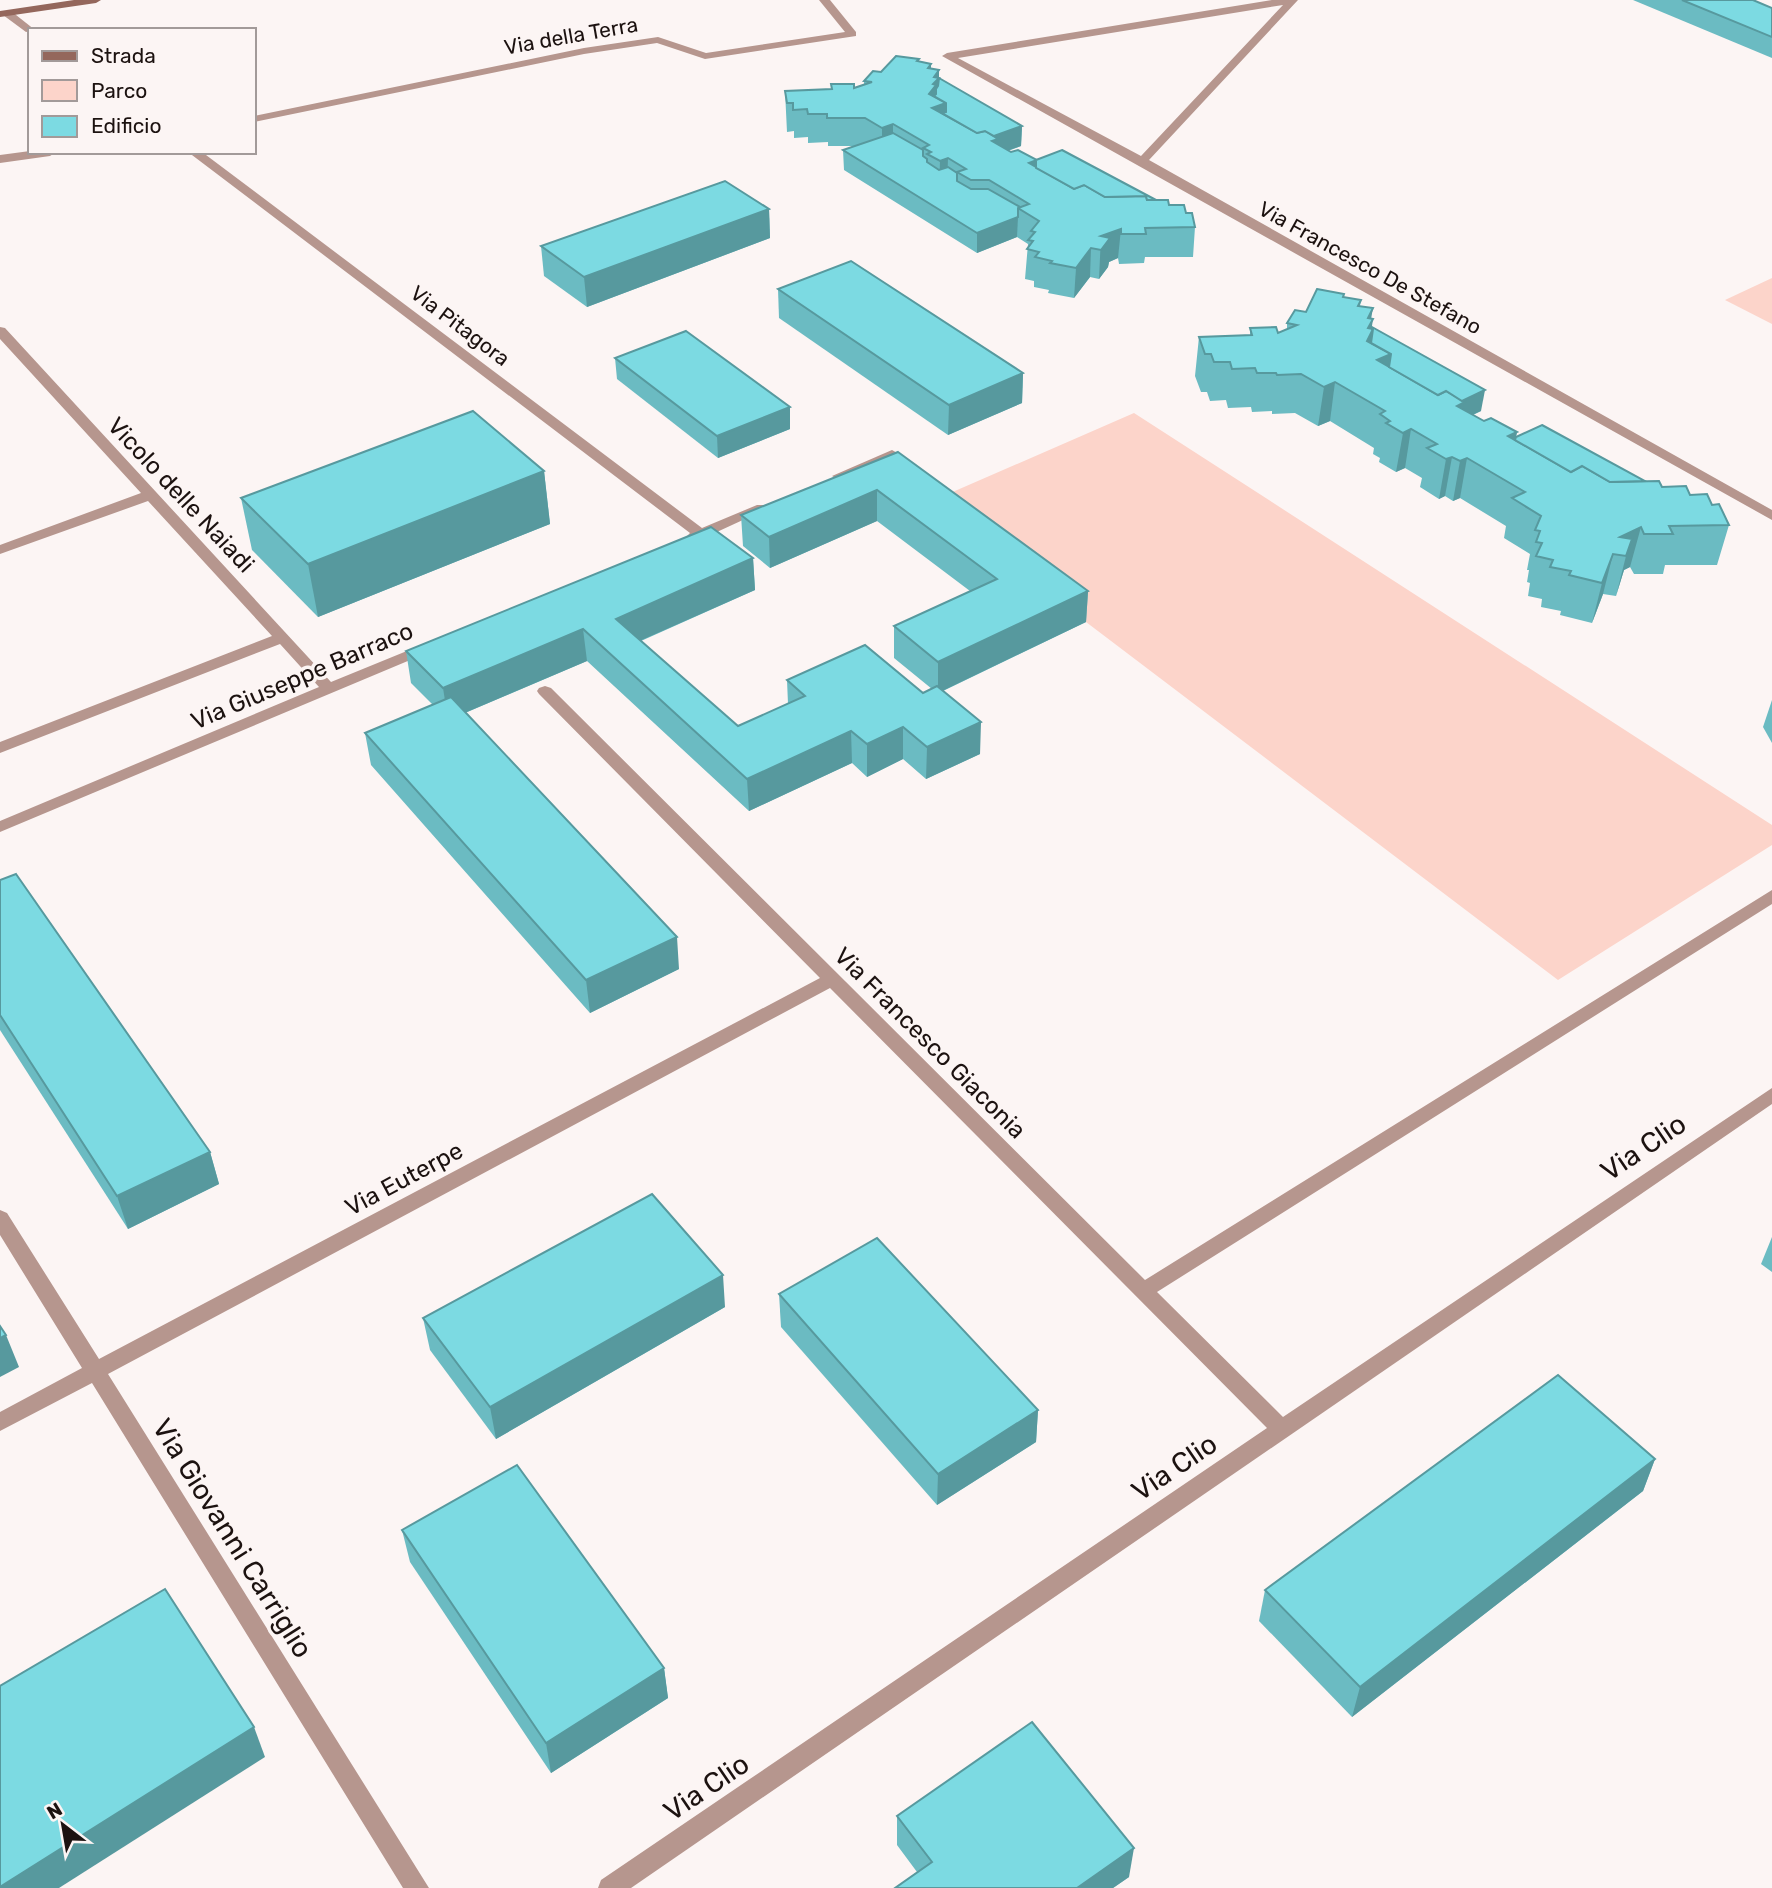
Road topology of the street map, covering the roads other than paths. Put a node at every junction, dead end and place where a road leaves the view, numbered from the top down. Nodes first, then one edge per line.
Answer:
1 (96, 0) edge
2 (824, 0) edge
3 (1293, 0) edge
4 (4, 13) edge
5 (28, 29) edge
6 (256, 119) edge
7 (36, 154) edge
8 (197, 154) edge
9 (0, 159) edge
10 (1142, 161) junction
11 (0, 331) edge
12 (892, 454) edge
13 (828, 480) edge
14 (150, 495) junction
15 (777, 502) edge
16 (1772, 516) edge
17 (701, 534) junction
18 (675, 544) edge
19 (0, 550) edge
20 (282, 638) junction
21 (444, 641) edge
22 (329, 689) junction
23 (545, 691) dead end
24 (0, 748) edge
25 (0, 827) edge
26 (1772, 896) edge
27 (832, 979) junction
28 (1772, 1095) edge
29 (0, 1219) edge
30 (1143, 1291) junction
31 (95, 1371) junction
32 (0, 1422) edge
33 (1281, 1429) junction
34 (416, 1888) edge
35 (610, 1888) edge

1 - 4 main road
2 - 6 street, Via della Terra
3 - 10 street
3 - 10 street, Via Francesco De Stefano
4 - 5 street
7 - 9 street
8 - 17 street, Via Pitagora
10 - 16 street, Via Francesco De Stefano
11 - 14 street, Vicolo delle Naiadi
12 - 13 street
14 - 19 street
14 - 20 street, Vicolo delle Naiadi
15 - 17 street
17 - 18 street
20 - 22 street, Vicolo delle Naiadi
20 - 24 street
21 - 22 street, Via Giuseppe Barraco
22 - 25 street, Via Giuseppe Barraco
23 - 27 street, Via Francesco Giaconia
26 - 30 street
27 - 30 street, Via Francesco Giaconia
27 - 31 street, Via Euterpe
28 - 33 street, Via Clio
29 - 31 street, Via Giovanni Carriglio
30 - 33 street, Via Francesco Giaconia
31 - 32 street, Via Euterpe
31 - 34 street, Via Giovanni Carriglio
33 - 35 street, Via Clio

